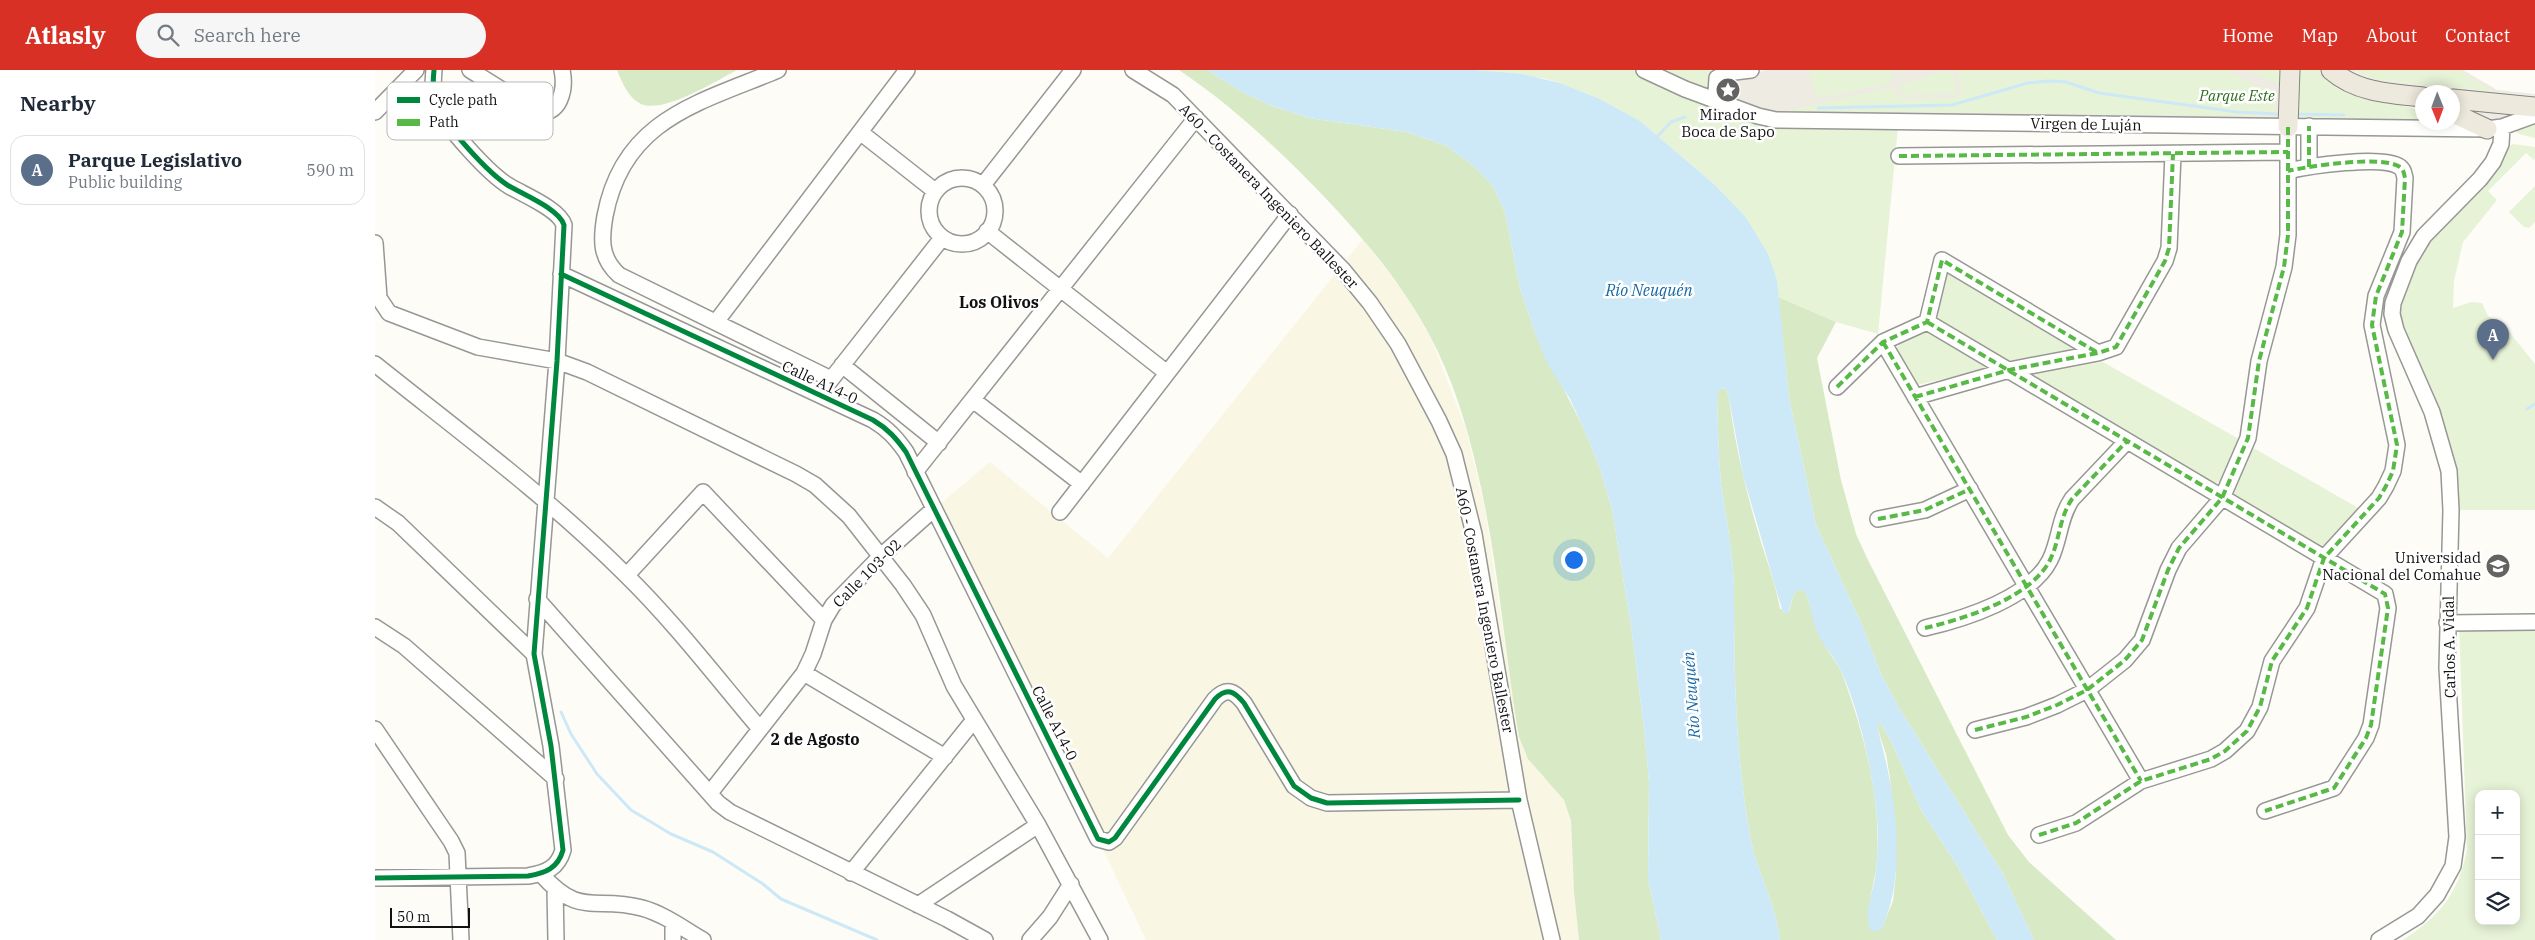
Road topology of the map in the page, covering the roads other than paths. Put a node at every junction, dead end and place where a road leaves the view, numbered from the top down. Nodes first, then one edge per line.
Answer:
1 (416, 70) edge
2 (470, 70) edge
3 (562, 70) edge
4 (778, 70) edge
5 (907, 70) edge
6 (1073, 70) edge
7 (1133, 70) edge
8 (1644, 70) edge
9 (1751, 70) edge
10 (2290, 70) edge
11 (2331, 70) edge
12 (404, 82) edge
13 (489, 82) edge
14 (2415, 96) edge
15 (387, 100) edge
16 (2460, 101) edge
17 (1727, 104) junction
18 (2535, 107) edge
19 (553, 108) edge
20 (375, 112) edge
21 (2535, 115) edge
22 (2460, 116) edge
23 (1196, 118) junction
24 (2309, 126) junction
25 (2288, 127) junction
26 (2494, 128) junction
27 (860, 132) junction
28 (462, 140) edge
29 (2289, 152) junction
30 (2173, 154) junction
31 (1899, 156) dead end
32 (2309, 167) junction
33 (2288, 171) junction
34 (983, 185) junction
35 (935, 191) junction
36 (1290, 214) junction
37 (987, 232) junction
38 (942, 238) junction
39 (375, 243) edge
40 (561, 274) junction
41 (1061, 289) junction
42 (716, 322) junction
43 (1927, 322) junction
44 (1883, 342) junction
45 (2098, 353) junction
46 (557, 361) junction
47 (375, 364) edge
48 (843, 365) junction
49 (2009, 370) junction
50 (1167, 373) junction
51 (831, 379) junction
52 (1837, 387) dead end
53 (819, 395) junction
54 (1915, 397) junction
55 (973, 400) junction
56 (2127, 441) junction
57 (939, 443) junction
58 (915, 472) junction
59 (1082, 484) junction
60 (1969, 489) junction
61 (2222, 498) junction
62 (545, 500) junction
63 (375, 508) edge
64 (934, 509) junction
65 (1060, 512) dead end
66 (1878, 519) dead end
67 (881, 556) junction
68 (2324, 558) junction
69 (627, 575) junction
70 (2027, 587) junction
71 (537, 599) junction
72 (824, 620) junction
73 (2535, 622) edge
74 (2447, 623) junction
75 (375, 627) edge
76 (1925, 628) dead end
77 (534, 654) junction
78 (804, 673) junction
79 (2087, 690) junction
80 (975, 720) junction
81 (760, 729) junction
82 (375, 730) edge
83 (1975, 730) dead end
84 (945, 757) junction
85 (555, 779) junction
86 (2141, 781) junction
87 (710, 793) junction
88 (1519, 800) junction
89 (2265, 811) dead end
90 (1038, 825) junction
91 (2039, 835) dead end
92 (851, 873) junction
93 (541, 874) junction
94 (460, 877) junction
95 (375, 878) edge
96 (1071, 884) junction
97 (555, 889) junction
98 (918, 905) junction
99 (673, 922) junction
100 (461, 940) edge
101 (556, 940) edge
102 (673, 940) edge
103 (703, 940) edge
104 (985, 940) edge
105 (1030, 940) edge
106 (1100, 940) edge
107 (1552, 940) edge
108 (2379, 940) edge

1 - 12 street
2 - 13 street
3 - 19 street
4 - 42 street
5 - 27 street
6 - 34 street
7 - 23 street, A60 - Costanera Ingeniero Ballester
8 - 17 street, Virgen de Luján
9 - 17 street
10 - 25 main road
11 - 14 main road
15 - 20 street
16 - 18 main road
17 - 25 street, Virgen de Luján
21 - 26 street, Virgen de Luján
22 - 26 main road
23 - 36 street, A60 - Costanera Ingeniero Ballester
23 - 41 street
24 - 25 street, Virgen de Luján
24 - 26 street, Virgen de Luján
24 - 32 street
25 - 29 street
26 - 74 street, Carlos A. Vidal
27 - 35 street
27 - 42 street
28 - 40 street
29 - 30 street
29 - 33 street
30 - 31 street
30 - 45 street
32 - 33 street
32 - 68 street
33 - 61 street
34 - 35 street
34 - 37 street
35 - 38 street
36 - 50 street
36 - 88 street, A60 - Costanera Ingeniero Ballester
37 - 38 street
37 - 41 street
38 - 48 street
39 - 46 street
40 - 46 street
40 - 53 street, Calle A14-0
41 - 50 street
41 - 55 street
42 - 51 street
43 - 44 street
43 - 45 street
43 - 49 street
44 - 52 street
44 - 54 street
45 - 49 street
46 - 62 street
46 - 67 street
47 - 62 street
48 - 51 street
48 - 57 street
49 - 54 street
49 - 56 street
50 - 59 street
51 - 53 street
53 - 58 street, Calle A14-0
54 - 60 street
55 - 57 street
55 - 59 street
56 - 61 street
56 - 70 street
57 - 58 street
58 - 64 street, Calle A14-0
59 - 65 street
60 - 66 street
60 - 70 street
61 - 68 street
61 - 79 street
62 - 69 street
62 - 71 street
63 - 77 street
64 - 67 street, Calle 103-02
64 - 88 street, Calle A14-0
67 - 72 street, Calle 103-02
67 - 80 street
68 - 86 street
68 - 89 street
69 - 72 street
69 - 81 street
70 - 76 street
70 - 79 street
71 - 77 street
71 - 87 street
72 - 78 street, Calle 103-02
73 - 74 street
74 - 108 street, Carlos A. Vidal
75 - 85 street
77 - 85 street
78 - 81 street, Calle 103-02
78 - 84 street
79 - 83 street
79 - 86 street
80 - 84 street
80 - 90 street
81 - 87 street, Calle 103-02
82 - 94 street
84 - 92 street
85 - 93 street
86 - 91 street
87 - 92 street
88 - 107 street, A60 - Costanera Ingeniero Ballester
90 - 96 street
90 - 98 street
92 - 98 street
93 - 94 street
93 - 97 street
94 - 95 street
94 - 100 street
96 - 105 street
96 - 106 street
97 - 99 street
97 - 101 street
98 - 104 street
99 - 102 street
99 - 103 street

